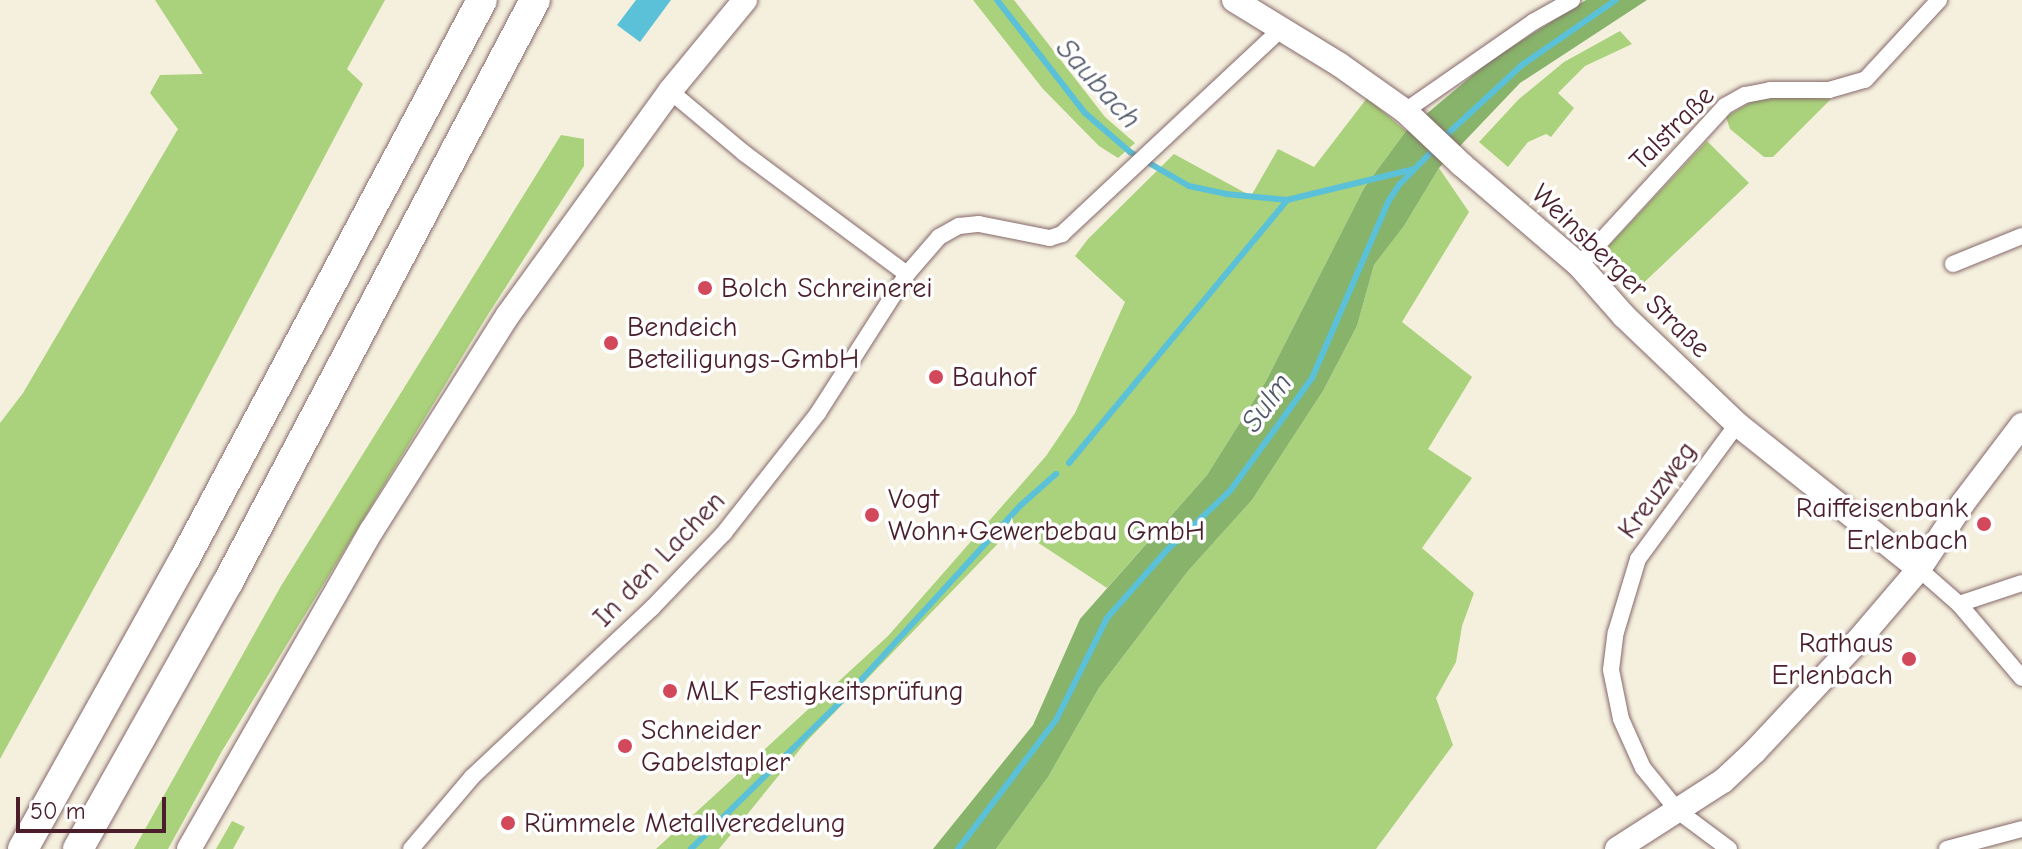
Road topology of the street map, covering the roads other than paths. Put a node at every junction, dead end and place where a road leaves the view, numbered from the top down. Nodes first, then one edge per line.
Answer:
1 (482, 0) edge
2 (535, 0) edge
3 (745, 0) edge
4 (1234, 0) edge
5 (1572, 0) edge
6 (1939, 0) edge
7 (1281, 29) junction
8 (670, 91) junction
9 (1412, 117) junction
10 (2022, 236) edge
11 (1953, 264) dead end
12 (1579, 265) junction
13 (907, 274) junction
14 (1737, 424) junction
15 (2022, 425) edge
16 (1919, 569) junction
17 (2022, 583) edge
18 (1959, 604) junction
19 (2022, 678) edge
20 (1678, 811) junction
21 (2022, 829) edge
22 (23, 849) edge
23 (78, 849) edge
24 (189, 849) edge
25 (411, 849) edge
26 (1617, 849) edge
27 (1729, 849) edge
28 (1947, 849) edge

1 - 22 highway
2 - 23 highway
3 - 8 street
4 - 7 street, Weinsberger Straße
5 - 9 street
6 - 12 street, Talstraße
7 - 9 street, Weinsberger Straße
7 - 13 street, In den Lachen
8 - 13 street
8 - 24 street
9 - 12 street, Weinsberger Straße
10 - 11 street
12 - 14 street, Weinsberger Straße
13 - 25 street, In den Lachen
14 - 16 street, Weinsberger Straße
14 - 20 street, Kreuzweg
15 - 16 street
16 - 18 street
16 - 20 street
17 - 18 street
18 - 19 street
20 - 26 street
20 - 27 street, Kreuzweg
21 - 28 street

